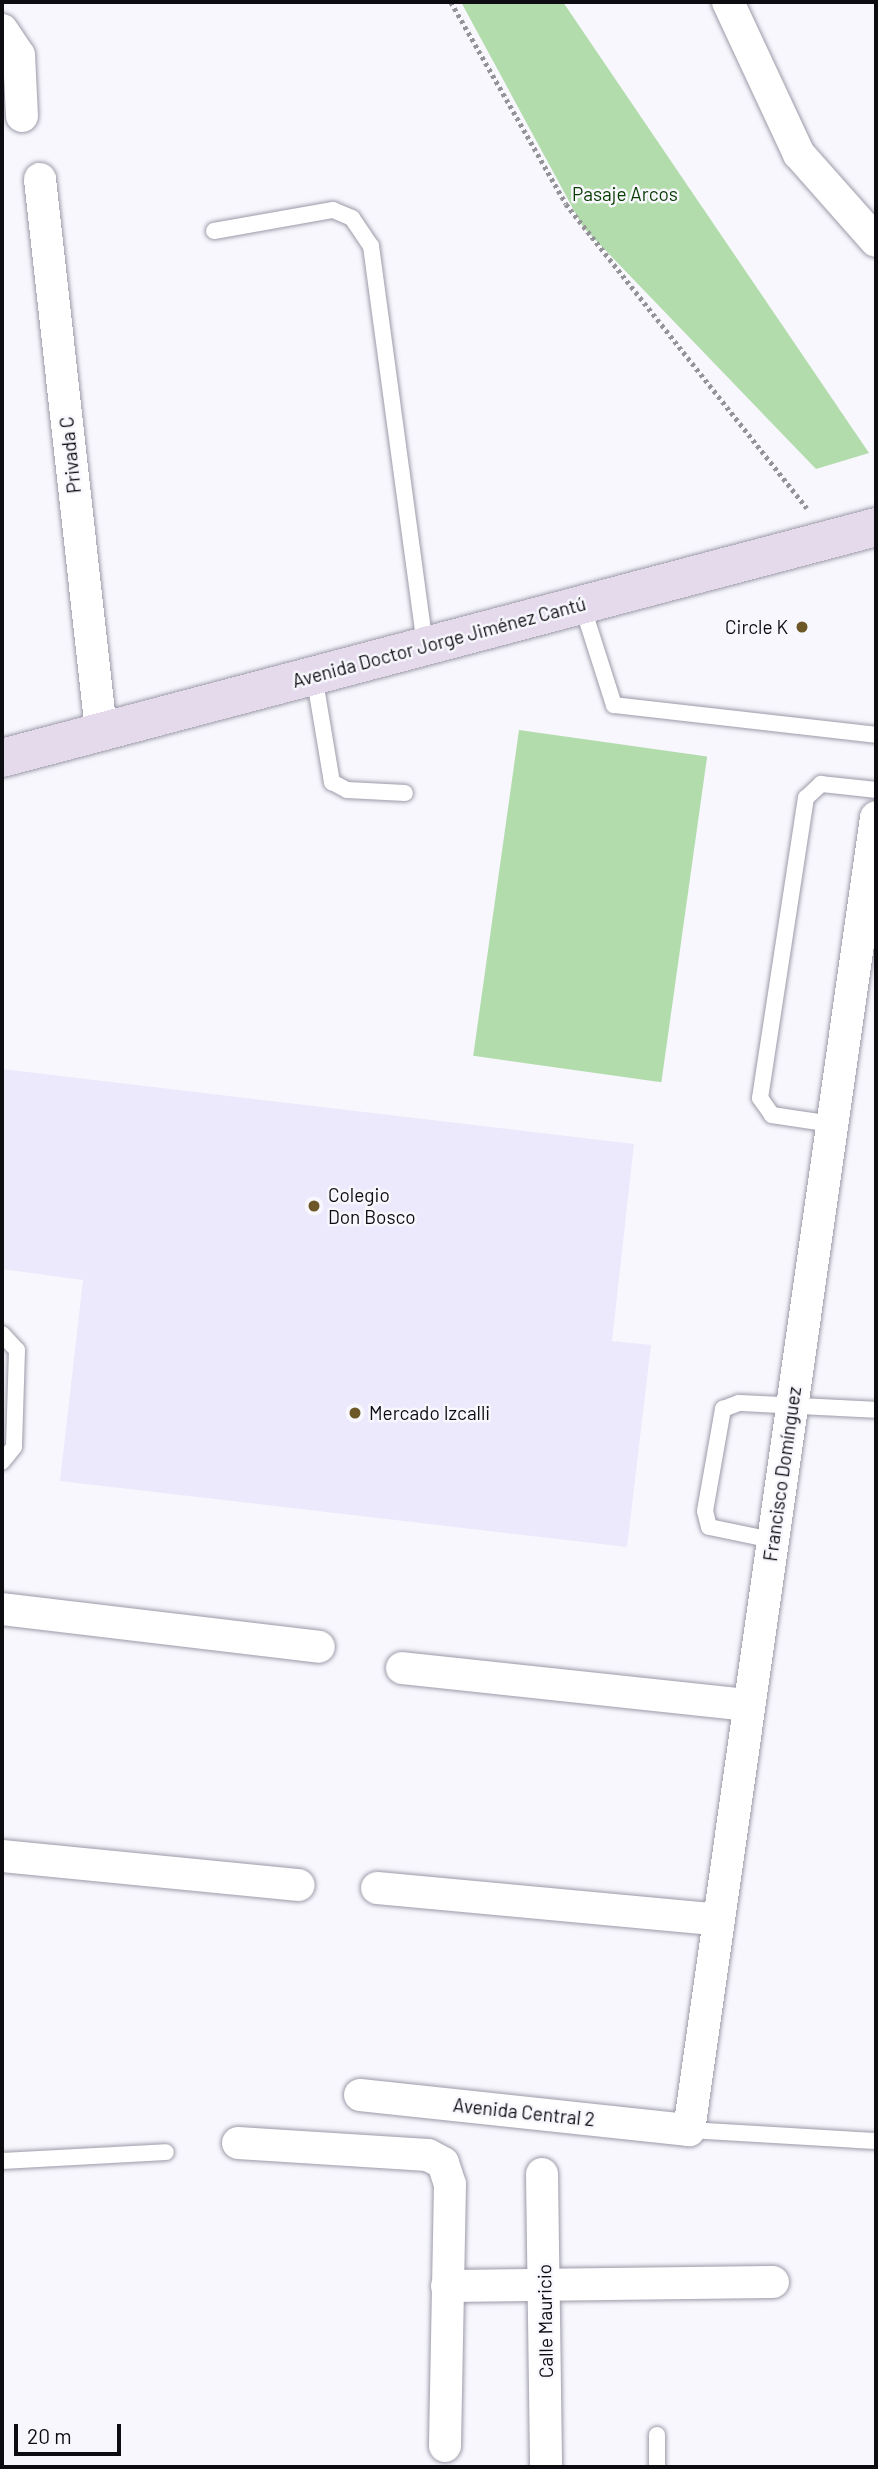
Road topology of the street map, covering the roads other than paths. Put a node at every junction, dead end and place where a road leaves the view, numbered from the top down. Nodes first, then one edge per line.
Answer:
1 (728, 2) edge
2 (2, 30) edge
3 (22, 116) dead end
4 (40, 179) dead end
5 (214, 232) dead end
6 (876, 241) edge
7 (876, 527) edge
8 (582, 605) junction
9 (425, 646) junction
10 (314, 675) junction
11 (101, 731) junction
12 (876, 735) edge
13 (2, 758) edge
14 (876, 790) edge
15 (405, 793) dead end
16 (876, 817) edge
17 (867, 947) edge
18 (832, 1124) junction
19 (2, 1334) edge
20 (792, 1405) junction
21 (876, 1410) edge
22 (2, 1462) edge
23 (772, 1540) junction
24 (2, 1609) edge
25 (319, 1647) dead end
26 (402, 1668) dead end
27 (749, 1705) junction
28 (2, 1856) edge
29 (299, 1885) dead end
30 (377, 1888) dead end
31 (719, 1920) junction
32 (360, 2095) dead end
33 (689, 2130) junction
34 (876, 2141) edge
35 (238, 2143) dead end
36 (166, 2151) dead end
37 (2, 2161) edge
38 (542, 2174) dead end
39 (773, 2282) dead end
40 (544, 2284) junction
41 (447, 2286) junction
42 (657, 2435) dead end
43 (445, 2446) dead end
44 (547, 2467) edge
45 (657, 2467) edge

1 - 6 street
2 - 3 street
4 - 11 street, Privada C
5 - 9 lane
7 - 8 main road, Avenida Doctor Jorge Jiménez Cantú
8 - 9 main road, Avenida Doctor Jorge Jiménez Cantú
8 - 12 lane
9 - 10 main road, Avenida Doctor Jorge Jiménez Cantú
10 - 11 main road, Avenida Doctor Jorge Jiménez Cantú
10 - 15 lane
11 - 13 main road, Avenida Doctor Jorge Jiménez Cantú
14 - 18 lane
16 - 17 street, Francisco Domínguez
17 - 18 street, Francisco Domínguez
18 - 20 street, Francisco Domínguez
19 - 22 lane
20 - 21 lane
20 - 23 street, Francisco Domínguez
20 - 23 lane
23 - 27 street, Francisco Domínguez
24 - 25 street
26 - 27 street
27 - 31 street, Francisco Domínguez
28 - 29 street
30 - 31 street
31 - 33 street, Francisco Domínguez
32 - 33 street, Avenida Central 2
33 - 34 lane
35 - 41 street
36 - 37 lane
38 - 40 street, Calle Mauricio
39 - 40 street
40 - 41 street
40 - 44 street, Calle Mauricio
41 - 43 street
42 - 45 lane

